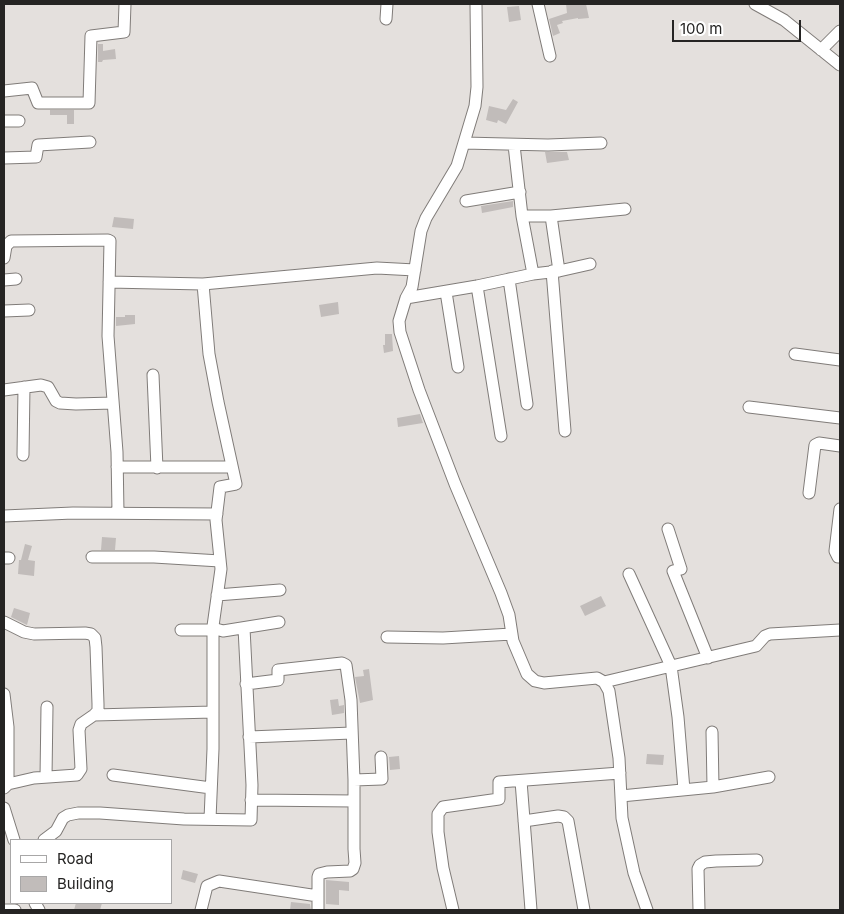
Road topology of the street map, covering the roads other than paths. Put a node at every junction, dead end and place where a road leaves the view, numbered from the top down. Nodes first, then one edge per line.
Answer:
1 (125, 4) edge
2 (386, 4) edge
3 (476, 4) edge
4 (538, 4) edge
5 (755, 4) edge
6 (386, 19) dead end
7 (840, 31) edge
8 (821, 50) junction
9 (550, 56) dead end
10 (840, 65) edge
11 (4, 91) edge
12 (4, 121) edge
13 (18, 121) dead end
14 (90, 142) dead end
15 (464, 143) junction
16 (601, 143) dead end
17 (514, 145) junction
18 (4, 158) edge
19 (520, 192) junction
20 (466, 200) dead end
21 (625, 209) dead end
22 (522, 216) junction
23 (551, 216) junction
24 (4, 258) edge
25 (590, 264) dead end
26 (415, 270) junction
27 (556, 271) junction
28 (533, 274) junction
29 (509, 279) junction
30 (109, 282) junction
31 (203, 284) junction
32 (477, 286) junction
33 (446, 292) junction
34 (406, 298) junction
35 (28, 310) dead end
36 (4, 311) edge
37 (795, 354) dead end
38 (840, 360) edge
39 (458, 367) dead end
40 (153, 375) dead end
41 (24, 387) junction
42 (4, 390) edge
43 (113, 403) junction
44 (527, 404) dead end
45 (749, 407) dead end
46 (840, 418) edge
47 (565, 431) dead end
48 (501, 436) dead end
49 (840, 446) edge
50 (23, 455) dead end
51 (117, 467) junction
52 (232, 467) junction
53 (156, 468) junction
54 (809, 493) dead end
55 (840, 509) edge
56 (118, 513) junction
57 (217, 514) junction
58 (4, 516) edge
59 (668, 529) dead end
60 (92, 556) dead end
61 (840, 557) edge
62 (220, 561) junction
63 (629, 574) dead end
64 (280, 590) dead end
65 (217, 595) junction
66 (4, 622) edge
67 (279, 622) dead end
68 (213, 628) junction
69 (244, 628) junction
70 (181, 630) dead end
71 (840, 630) edge
72 (512, 634) junction
73 (387, 637) dead end
74 (708, 658) junction
75 (671, 666) junction
76 (604, 682) junction
77 (246, 684) junction
78 (4, 694) edge
79 (47, 707) dead end
80 (213, 712) junction
81 (94, 715) junction
82 (712, 732) dead end
83 (352, 733) junction
84 (249, 737) junction
85 (381, 757) dead end
86 (620, 773) junction
87 (113, 774) dead end
88 (46, 777) junction
89 (769, 777) dead end
90 (354, 780) junction
91 (521, 781) junction
92 (6, 786) edge
93 (713, 787) junction
94 (211, 788) junction
95 (684, 790) junction
96 (621, 796) junction
97 (251, 800) junction
98 (354, 801) junction
99 (4, 808) edge
100 (210, 819) junction
101 (524, 821) junction
102 (14, 839) edge
103 (45, 839) edge
104 (758, 860) dead end
105 (318, 896) junction
106 (4, 910) edge
107 (15, 910) edge
108 (201, 910) edge
109 (318, 910) edge
110 (453, 910) edge
111 (531, 910) edge
112 (584, 910) edge
113 (647, 910) edge
114 (699, 910) edge

1 - 11 street
2 - 6 street
3 - 15 street
4 - 9 street
5 - 8 street
7 - 8 street
8 - 10 street
12 - 13 street
14 - 18 street
15 - 17 street
15 - 26 street
16 - 17 street
17 - 19 street
19 - 20 street
19 - 22 street
21 - 23 street
22 - 23 street
22 - 28 street
23 - 27 street
24 - 30 street
25 - 27 street
26 - 31 street
26 - 34 street
27 - 28 street
27 - 47 street
28 - 29 street
29 - 32 street
29 - 44 street
30 - 31 street
30 - 43 street
31 - 52 street
32 - 33 street
32 - 48 street
33 - 34 street
33 - 39 street
34 - 72 street
35 - 36 street
37 - 38 street
40 - 53 street
41 - 42 street
41 - 43 street
41 - 50 street
43 - 51 street
45 - 46 street
49 - 54 street
51 - 53 street
51 - 56 street
52 - 53 street
52 - 57 street
55 - 61 street
56 - 57 street
56 - 58 street
57 - 62 street
59 - 74 street
60 - 62 street
62 - 65 street
63 - 75 street
64 - 65 street
65 - 68 street
66 - 81 street
67 - 69 street
68 - 69 street
68 - 70 street
68 - 80 street
69 - 77 street
71 - 74 street
72 - 73 street
72 - 76 street
74 - 75 street
75 - 76 street
75 - 95 street
76 - 86 street
77 - 83 street
77 - 84 street
78 - 92 street
79 - 88 street
80 - 81 street
80 - 94 street
81 - 88 street
82 - 93 street
83 - 84 street
83 - 90 street
84 - 97 street
85 - 90 street
86 - 91 street
86 - 96 street
87 - 94 street
88 - 92 street
89 - 93 street
90 - 98 street
91 - 101 street
91 - 110 street
93 - 95 street
94 - 100 street
95 - 96 street
96 - 113 street
97 - 98 street
97 - 100 street
98 - 105 street
99 - 102 street
100 - 103 street
101 - 111 street
101 - 112 street
104 - 114 street
105 - 108 street
105 - 109 street
106 - 107 street

